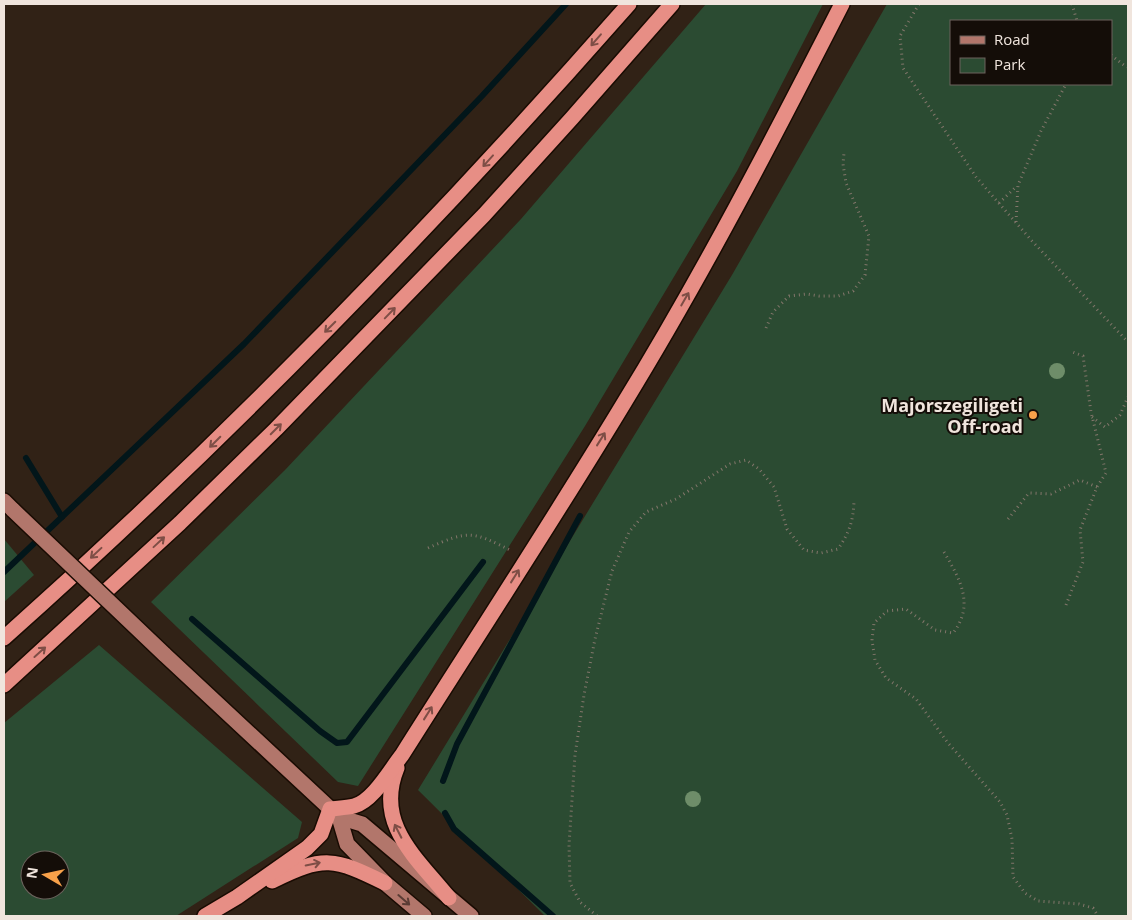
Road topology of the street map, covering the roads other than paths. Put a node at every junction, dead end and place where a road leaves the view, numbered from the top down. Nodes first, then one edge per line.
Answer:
1 (628, 4) edge
2 (672, 4) edge
3 (842, 4) edge
4 (8, 505) edge
5 (4, 638) edge
6 (4, 685) edge
7 (402, 755) junction
8 (334, 813) junction
9 (385, 883) junction
10 (236, 897) junction
11 (449, 898) junction
12 (205, 916) edge
13 (424, 916) edge
14 (471, 916) edge

1 -> 5 highway
6 -> 2 highway
7 -> 3 highway
4 - 8 main road, bridge
7 - 8 highway
11 -> 7 highway
8 - 9 main road
8 - 10 highway
8 - 11 main road
10 -> 9 highway
9 -> 13 main road
10 - 12 highway
11 - 14 main road

